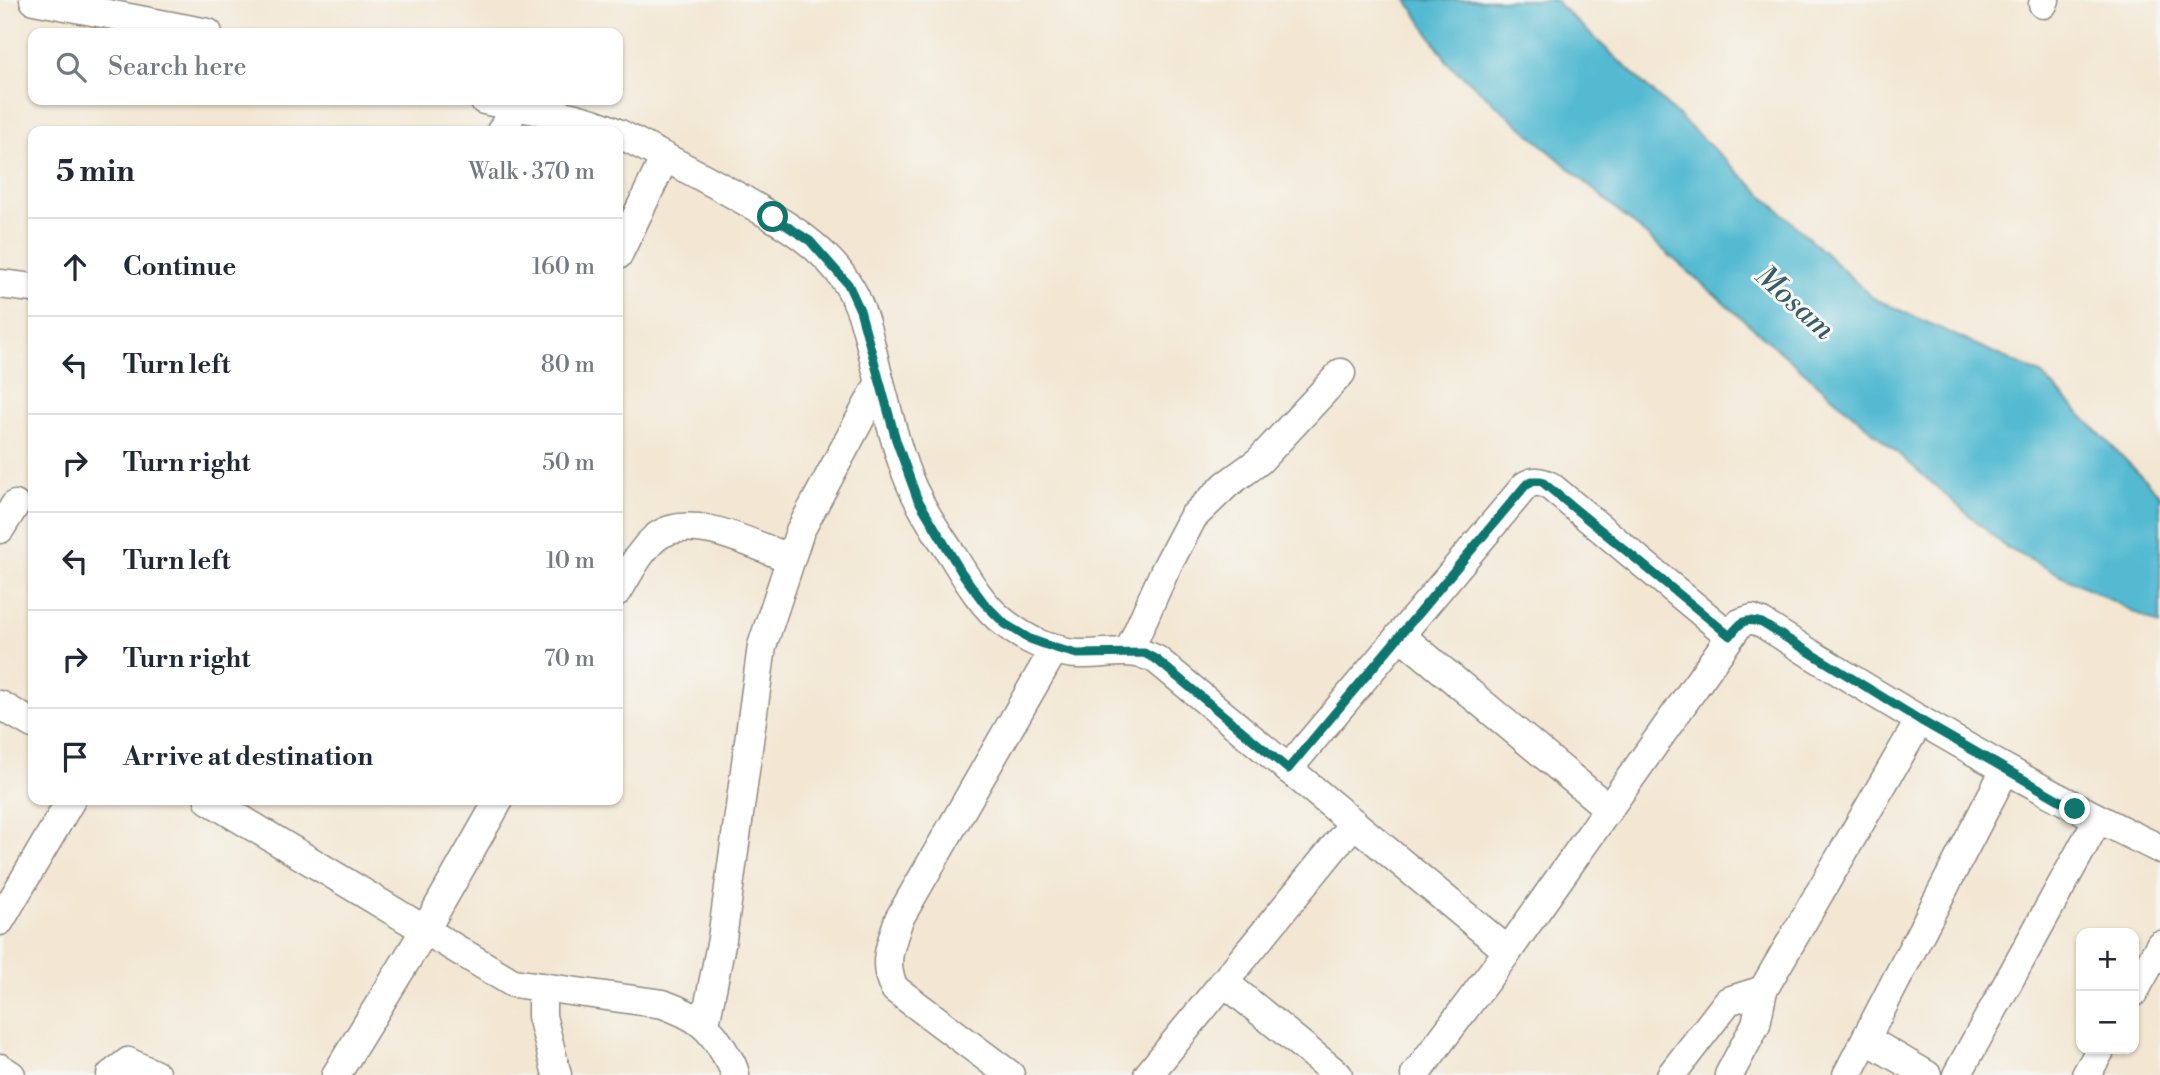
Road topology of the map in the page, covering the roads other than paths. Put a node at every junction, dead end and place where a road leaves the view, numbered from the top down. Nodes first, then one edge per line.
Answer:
1 (34, 0) edge
2 (182, 28) edge
3 (512, 105) edge
4 (517, 106) junction
5 (504, 126) edge
6 (603, 126) edge
7 (623, 136) edge
8 (665, 157) junction
9 (623, 245) edge
10 (0, 284) edge
11 (28, 287) edge
12 (1341, 373) dead end
13 (880, 382) junction
14 (15, 505) dead end
15 (0, 529) edge
16 (789, 558) junction
17 (623, 577) edge
18 (1400, 635) junction
19 (1730, 636) junction
20 (1055, 648) junction
21 (1129, 652) junction
22 (0, 705) edge
23 (1920, 720) junction
24 (28, 721) edge
25 (1288, 769) junction
26 (2005, 770) junction
27 (68, 805) edge
28 (217, 805) edge
29 (496, 805) edge
30 (1609, 809) junction
31 (2098, 819) junction
32 (1354, 823) junction
33 (2160, 849) edge
34 (0, 921) edge
35 (425, 930) junction
36 (2160, 945) edge
37 (1508, 951) junction
38 (1224, 982) junction
39 (542, 987) junction
40 (1763, 990) junction
41 (2135, 991) edge
42 (705, 1024) junction
43 (1866, 1039) junction
44 (2098, 1054) edge
45 (0, 1068) edge
46 (11, 1075) edge
47 (111, 1075) edge
48 (156, 1075) edge
49 (336, 1075) edge
50 (557, 1075) edge
51 (735, 1075) edge
52 (1010, 1075) edge
53 (1148, 1075) edge
54 (1338, 1075) edge
55 (1415, 1075) edge
56 (1671, 1075) edge
57 (1729, 1075) edge
58 (1847, 1075) edge
59 (1927, 1075) edge
60 (1957, 1075) edge
61 (2087, 1075) edge

1 - 2 street
3 - 4 street
4 - 5 street
4 - 6 street
7 - 8 street
8 - 9 street
8 - 13 street
10 - 11 street
12 - 21 street
13 - 16 street
13 - 20 street
14 - 15 street
16 - 17 street
16 - 42 street
18 - 19 street
18 - 25 street
18 - 30 street
19 - 23 street
19 - 30 street
20 - 21 street
20 - 52 street
21 - 25 street
22 - 24 street
23 - 26 street
23 - 40 street
25 - 32 street
26 - 31 street
26 - 43 street
27 - 34 street
28 - 35 street
29 - 35 street
30 - 37 street
31 - 33 street
31 - 60 street
32 - 37 street
32 - 38 street
35 - 39 street
35 - 49 street
36 - 41 street
37 - 55 street
38 - 53 street
38 - 54 street
39 - 42 street
39 - 50 street
40 - 56 street
40 - 57 street
42 - 51 street
43 - 58 street
43 - 59 street
44 - 61 street
45 - 46 street
47 - 48 street

